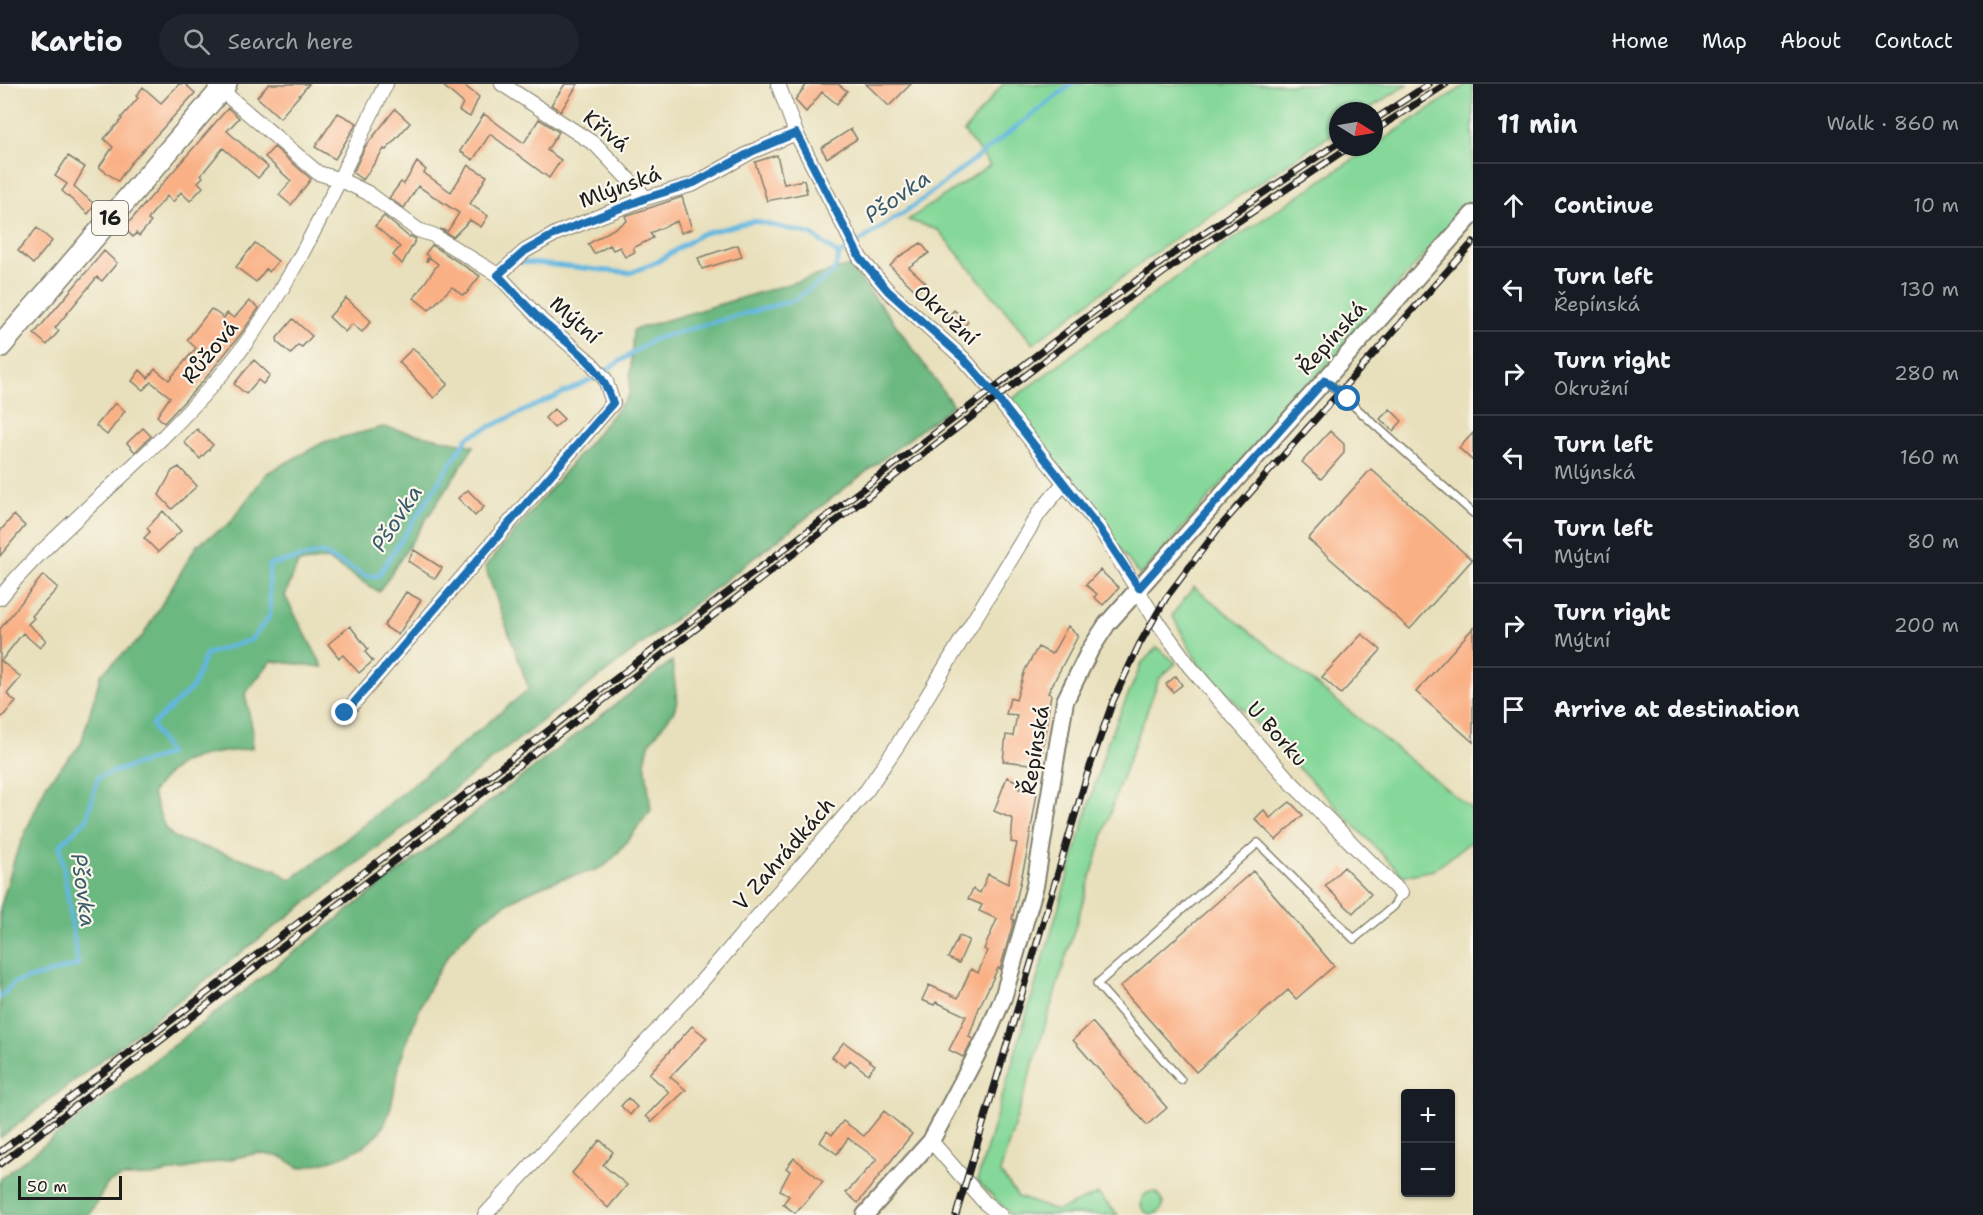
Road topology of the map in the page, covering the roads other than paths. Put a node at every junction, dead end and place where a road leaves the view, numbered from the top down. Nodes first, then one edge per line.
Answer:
1 (386, 84) edge
2 (502, 84) edge
3 (778, 84) edge
4 (220, 86) edge
5 (796, 133) junction
6 (341, 180) junction
7 (646, 198) junction
8 (1473, 214) edge
9 (498, 275) junction
10 (0, 346) edge
11 (1325, 380) junction
12 (1065, 482) junction
13 (1473, 513) edge
14 (1139, 588) junction
15 (0, 598) edge
16 (345, 713) dead end
17 (1401, 893) joint
18 (1181, 1080) dead end
19 (931, 1141) junction
20 (485, 1215) edge
21 (865, 1215) edge
22 (1000, 1215) edge

1 - 6 street, Růžová
2 - 7 street, Křivá
3 - 5 street, Okružní
4 - 6 street, Mýtní
4 - 10 main road, 16
5 - 7 street, Mlýnská
5 - 12 street, Okružní
6 - 9 street, Mýtní
6 - 15 street, Růžová
7 - 9 street, Mlýnská
8 - 11 street, Řepínská
9 - 16 street, Mýtní
11 - 13 lane
11 - 14 street, Řepínská
12 - 14 street, Okružní
12 - 20 street, V Zahrádkách
14 - 17 street, U Borku
14 - 19 street, Řepínská
17 - 18 lane
19 - 21 street, Řepínská
19 - 22 street

